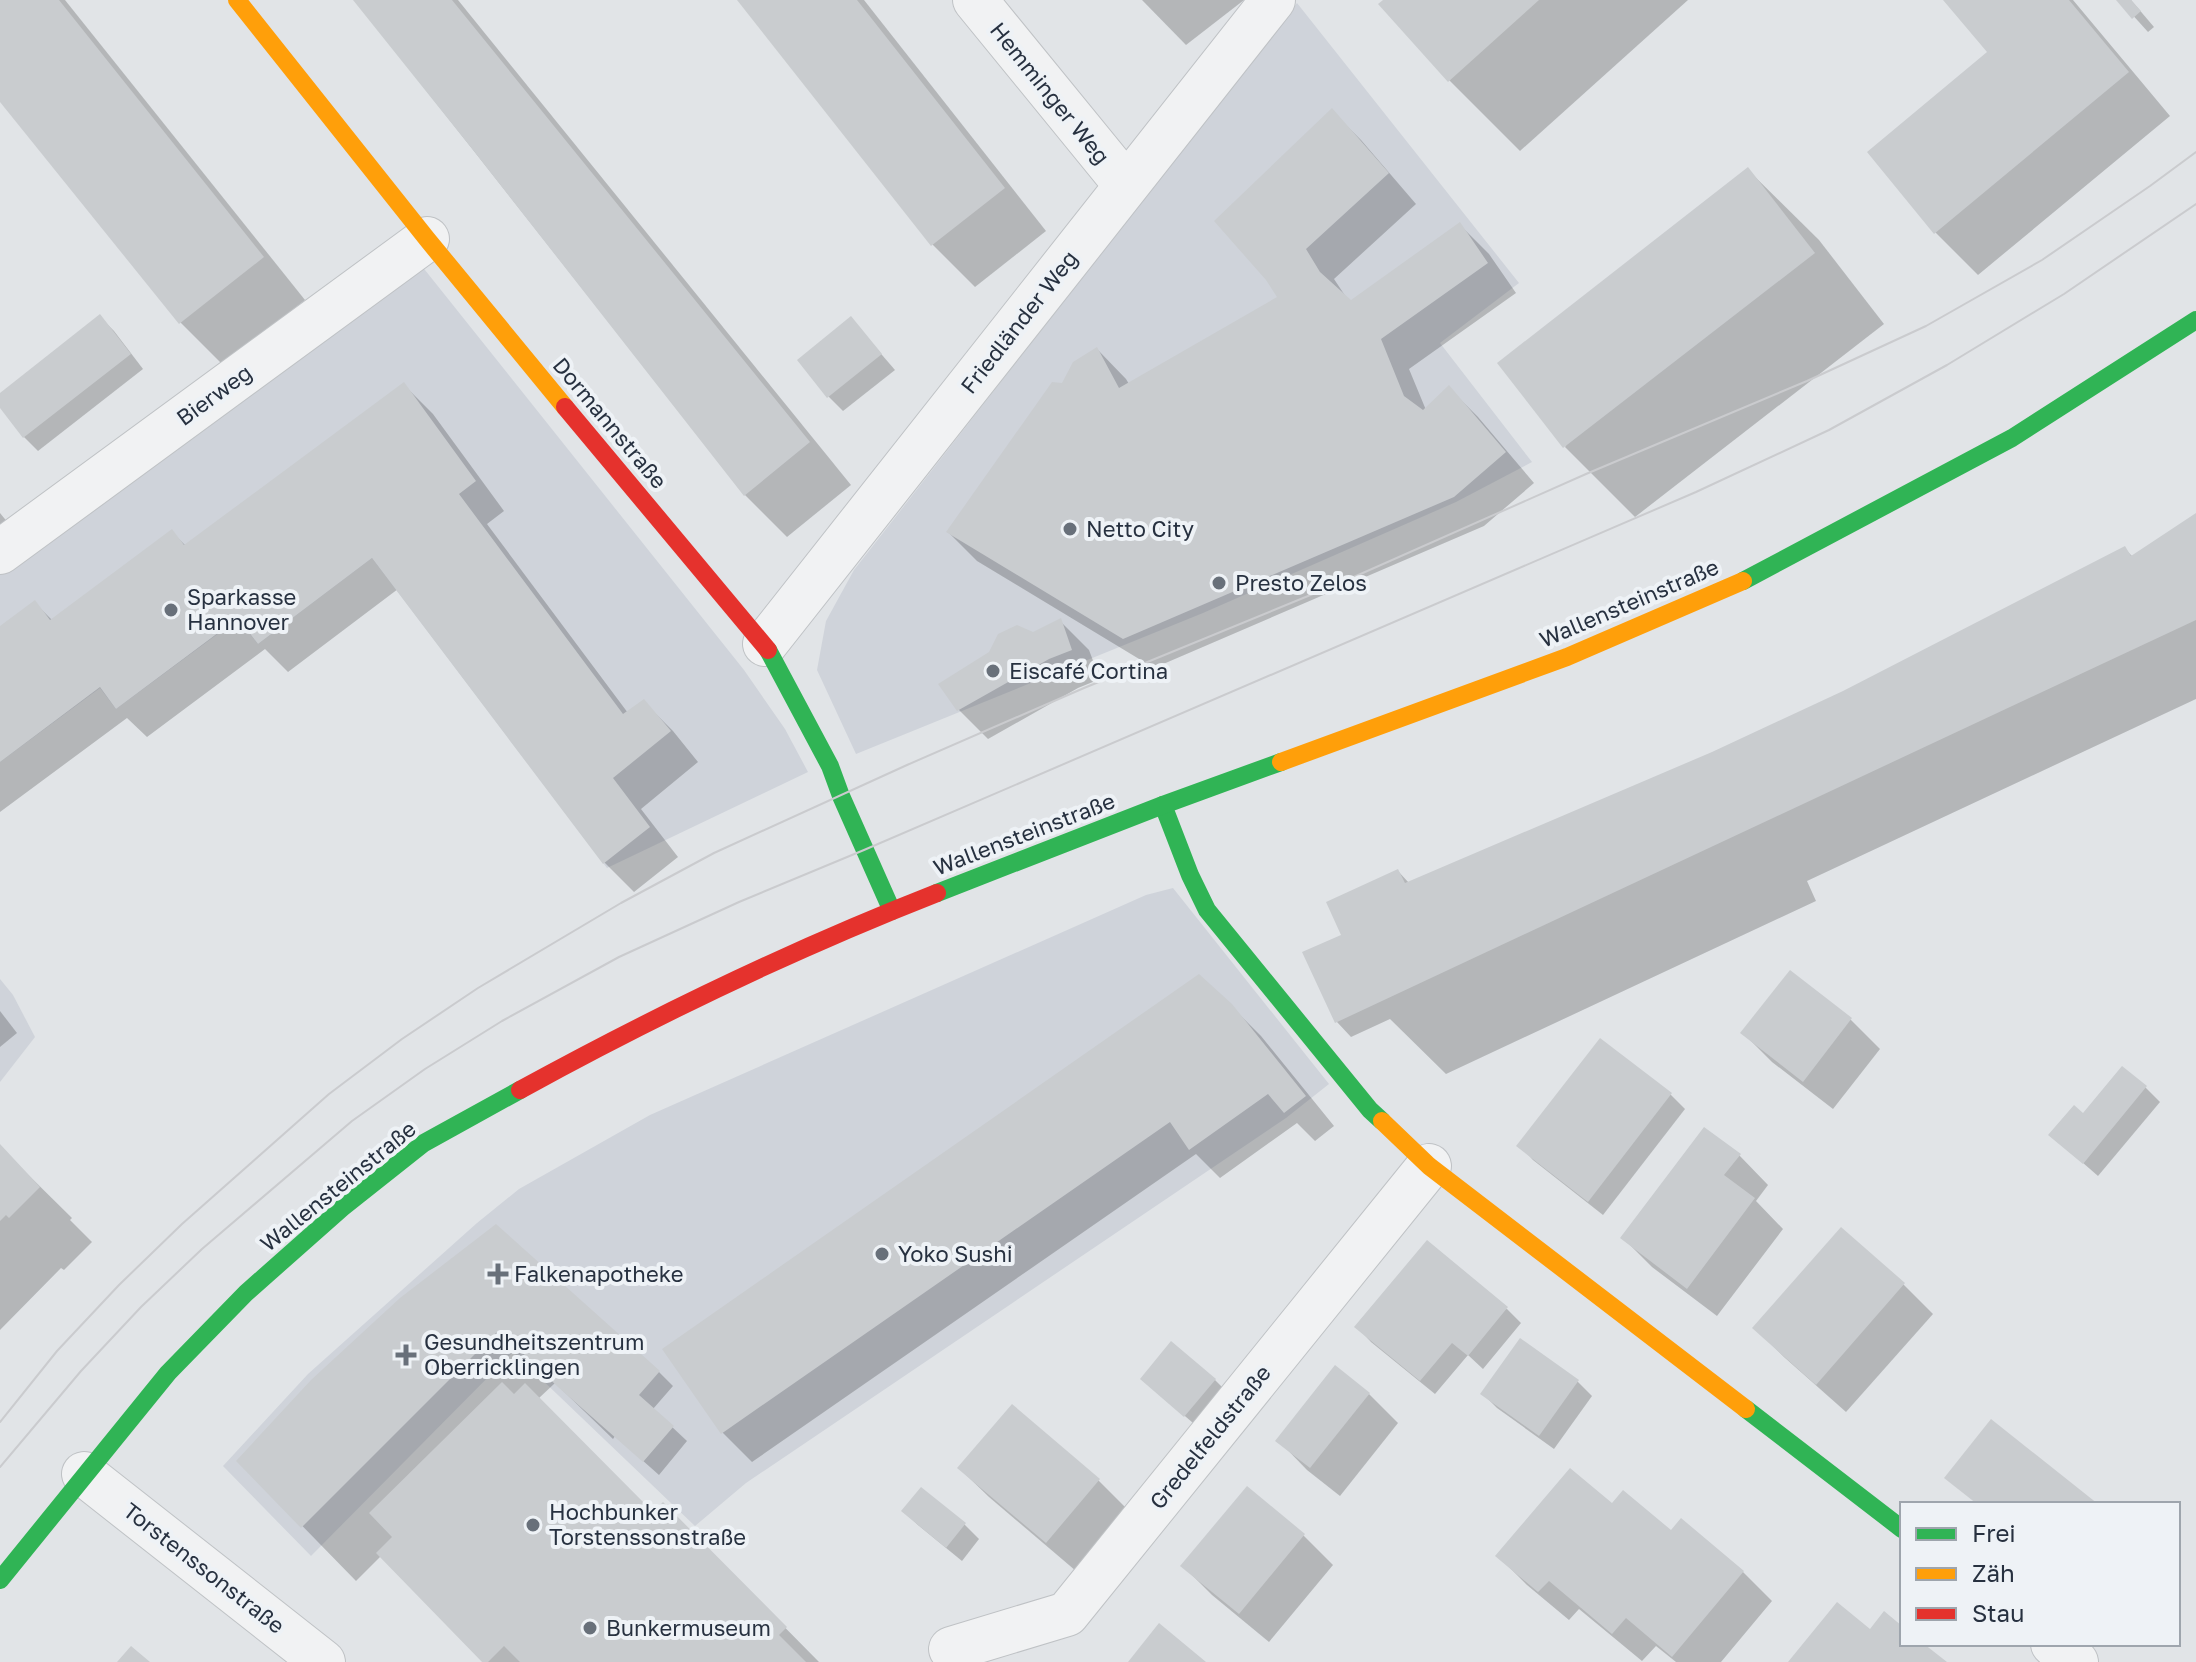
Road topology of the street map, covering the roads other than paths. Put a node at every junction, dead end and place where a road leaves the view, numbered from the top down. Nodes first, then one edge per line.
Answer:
1 (237, 0) edge
2 (975, 0) edge
3 (1273, 0) edge
4 (1126, 185) junction
5 (427, 239) junction
6 (2196, 320) edge
7 (0, 552) edge
8 (765, 644) junction
9 (1163, 805) junction
10 (892, 911) junction
11 (1429, 1166) junction
12 (84, 1474) junction
13 (1900, 1527) edge
14 (0, 1580) edge
15 (2056, 1646) edge
16 (951, 1649) dead end
17 (323, 1662) edge
18 (2076, 1662) edge

1 - 5 street, Dormannstraße
2 - 4 street, Hemminger Weg
3 - 4 street, Friedländer Weg
4 - 8 street, Friedländer Weg
5 - 7 street, Bierweg
5 - 8 street, Dormannstraße
6 - 9 street, Wallensteinstraße
8 - 10 street, Dormannstraße
9 - 10 street, Wallensteinstraße
9 - 11 street
10 - 12 street, Wallensteinstraße
11 - 13 street
11 - 16 street, Gredelfeldstraße
12 - 14 street, Wallensteinstraße
12 - 17 street, Torstenssonstraße
15 - 18 street

